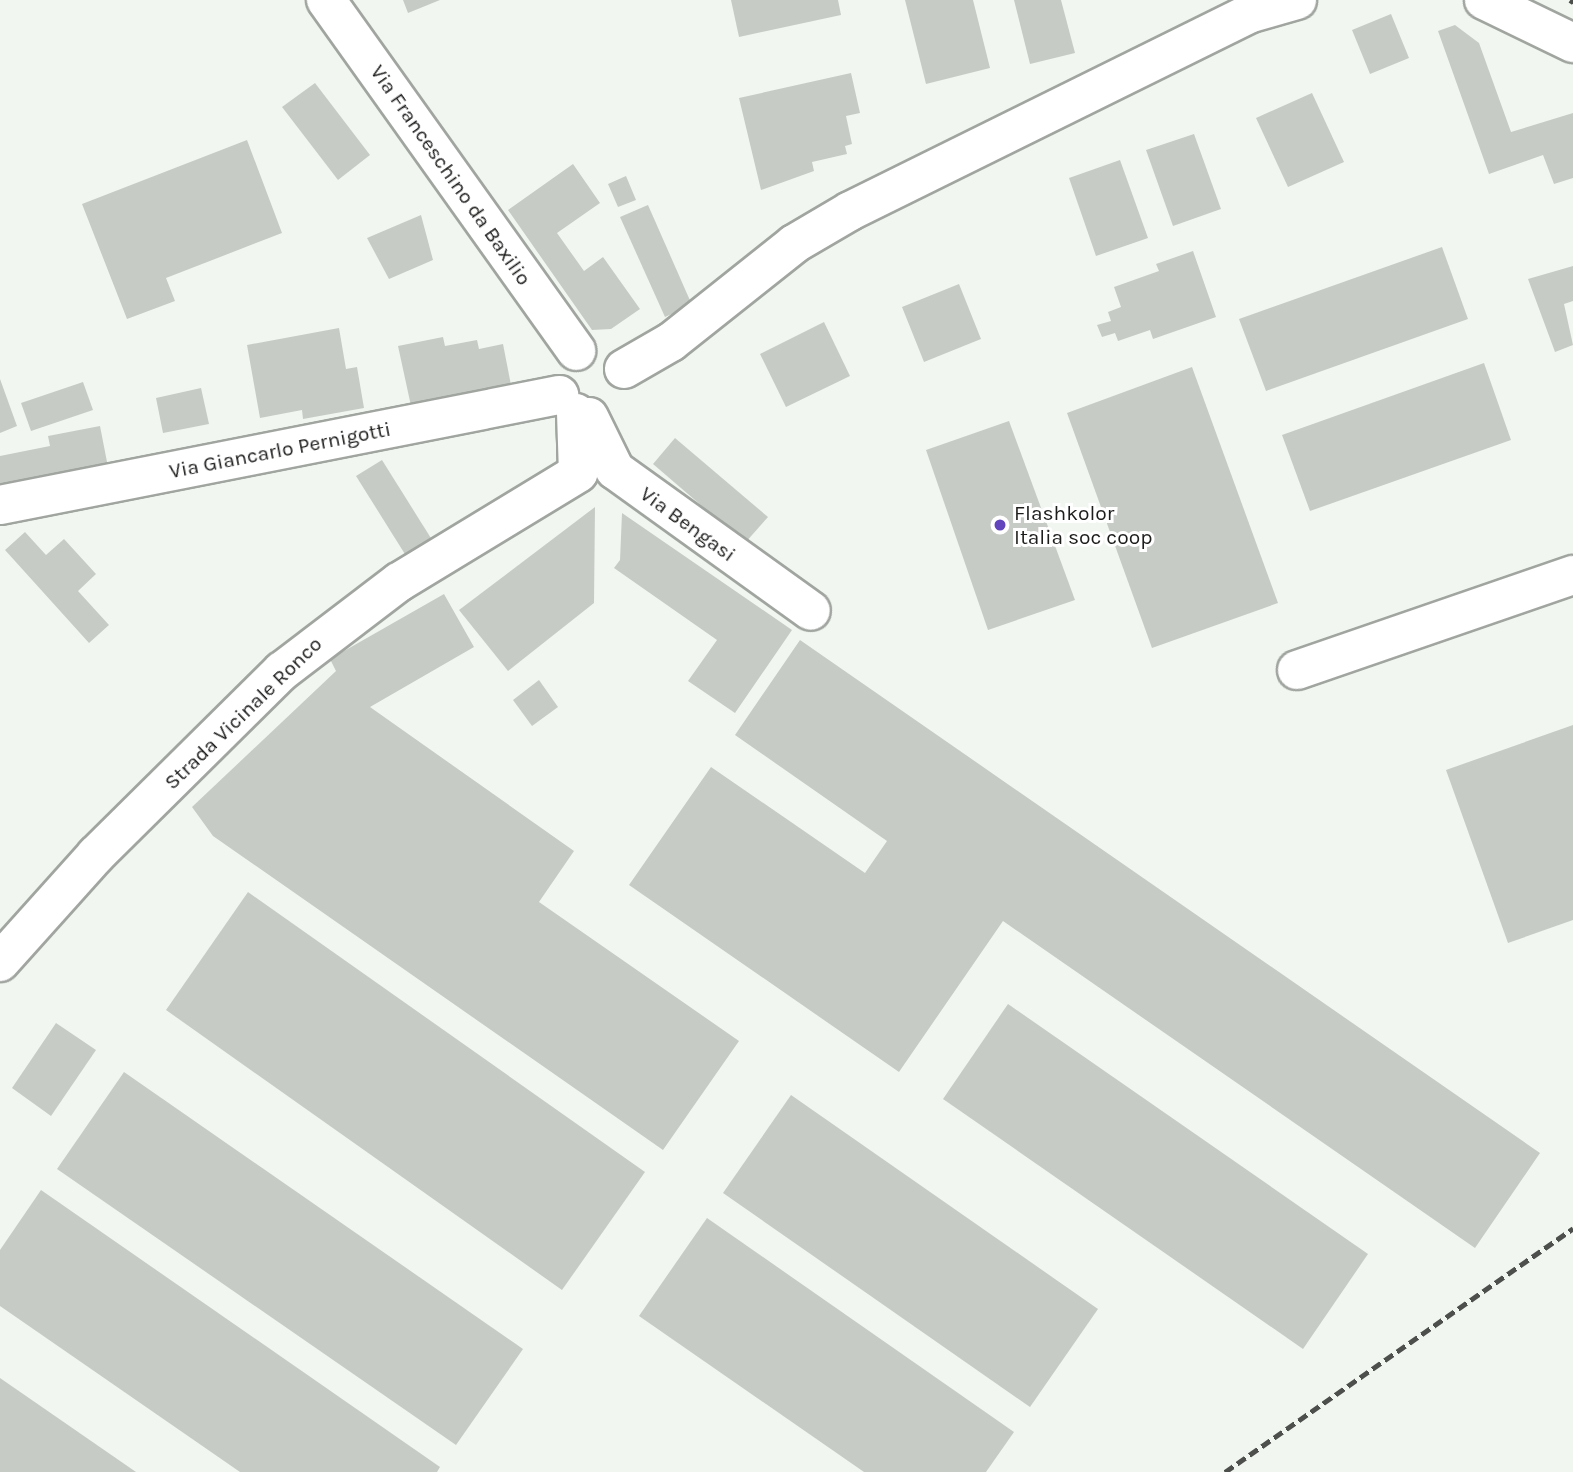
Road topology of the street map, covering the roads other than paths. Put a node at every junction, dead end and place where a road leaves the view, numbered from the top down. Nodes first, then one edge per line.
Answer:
1 (326, 0) edge
2 (1297, 0) edge
3 (1484, 0) edge
4 (1573, 43) edge
5 (576, 351) junction
6 (624, 369) junction
7 (575, 408) junction
8 (0, 505) edge
9 (1573, 575) edge
10 (811, 611) dead end
11 (1297, 670) dead end
12 (0, 962) edge

1 - 5 street, Via Franceschino da Baxilio
2 - 6 street
3 - 4 street
5 - 6 street
5 - 7 street
6 - 7 street
7 - 8 street, Via Giancarlo Pernigotti
7 - 10 street, Via Bengasi
7 - 12 street, Strada Vicinale Ronco
9 - 11 street

